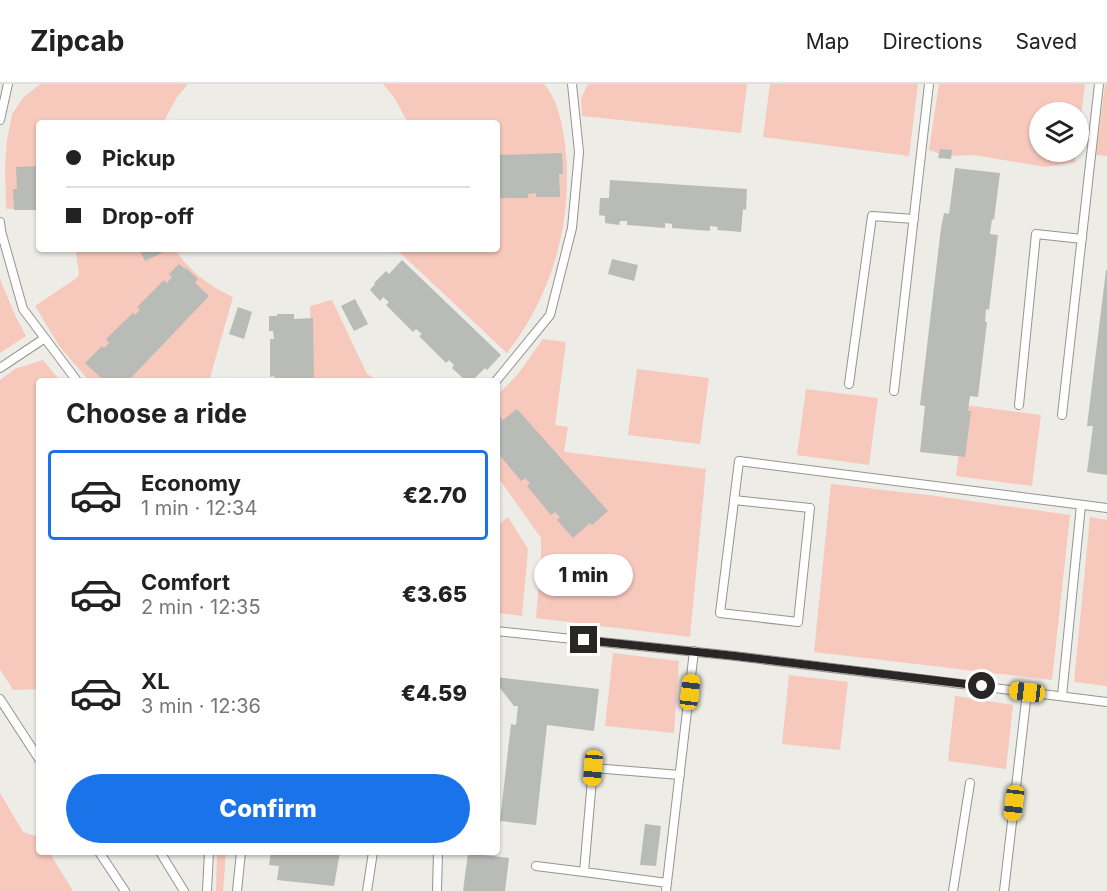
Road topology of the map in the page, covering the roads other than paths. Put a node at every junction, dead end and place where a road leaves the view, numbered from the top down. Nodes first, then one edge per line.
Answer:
1 (8, 84) edge
2 (572, 84) edge
3 (929, 84) edge
4 (1099, 84) edge
5 (0, 120) edge
6 (914, 219) junction
7 (0, 222) edge
8 (1082, 239) junction
9 (45, 338) junction
10 (0, 368) edge
11 (75, 378) edge
12 (498, 378) edge
13 (849, 384) dead end
14 (894, 391) dead end
15 (1019, 405) dead end
16 (1062, 415) dead end
17 (734, 500) junction
18 (1081, 505) junction
19 (1107, 508) edge
20 (500, 630) edge
21 (694, 651) junction
22 (1027, 692) junction
23 (1062, 696) junction
24 (0, 699) edge
25 (1107, 702) edge
26 (36, 754) edge
27 (680, 775) junction
28 (970, 783) dead end
29 (101, 855) edge
30 (162, 855) edge
31 (209, 855) edge
32 (241, 855) edge
33 (373, 855) edge
34 (438, 855) edge
35 (536, 866) dead end
36 (584, 872) junction
37 (666, 887) edge
38 (124, 891) edge
39 (184, 891) edge
40 (207, 891) edge
41 (237, 891) edge
42 (367, 891) edge
43 (437, 891) edge
44 (953, 891) edge
45 (1004, 891) edge

1 - 5 lane
2 - 12 lane
3 - 6 lane
4 - 8 lane
6 - 13 lane
6 - 14 lane
7 - 9 lane
8 - 15 lane
8 - 16 lane
9 - 10 lane
9 - 11 lane
17 - 17 lane
17 - 18 lane
18 - 19 lane
18 - 23 lane
20 - 21 lane
21 - 22 lane
21 - 27 lane
22 - 23 lane
22 - 45 lane
23 - 25 lane
24 - 26 lane
27 - 36 lane
27 - 37 lane
28 - 44 lane
29 - 38 lane
30 - 39 lane
31 - 40 lane
32 - 41 lane
33 - 42 lane
34 - 43 lane
35 - 36 lane
36 - 37 lane

